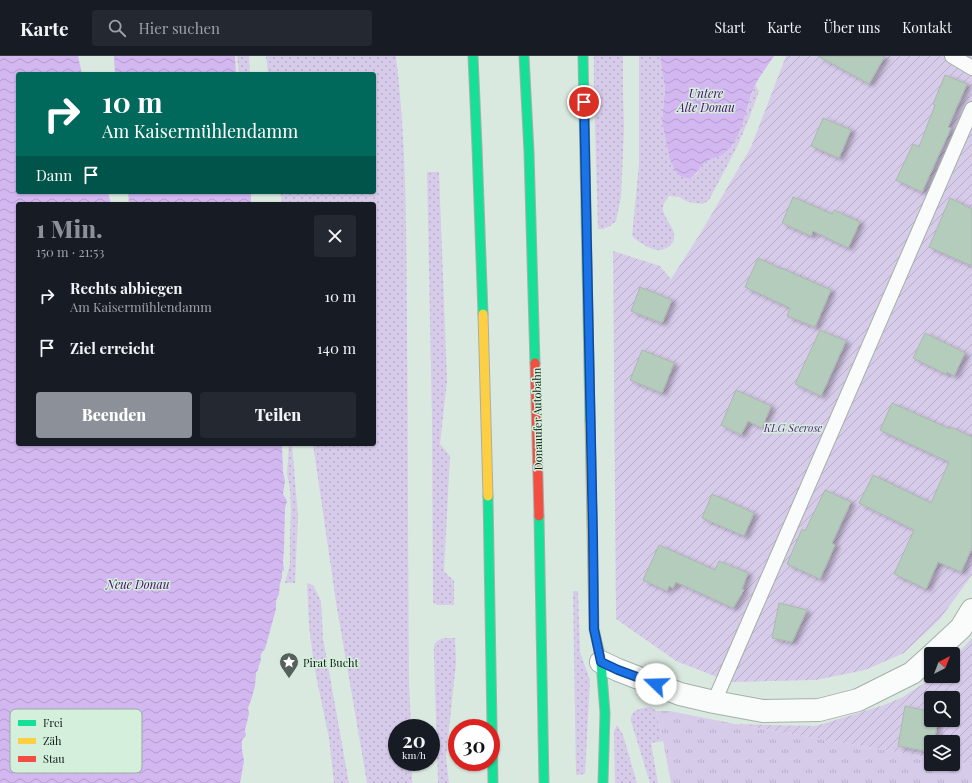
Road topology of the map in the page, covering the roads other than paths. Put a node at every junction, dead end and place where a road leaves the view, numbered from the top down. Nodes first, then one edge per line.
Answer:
1 (473, 56) edge
2 (524, 56) edge
3 (582, 56) edge
4 (952, 56) edge
5 (972, 68) edge
6 (972, 109) edge
7 (972, 610) edge
8 (941, 647) edge
9 (601, 662) junction
10 (924, 662) edge
11 (714, 702) junction
12 (493, 783) edge
13 (544, 783) edge
14 (603, 783) edge

1 - 12 main road
2 - 13 main road, Donauufer Autobahn
3 - 9 main road
4 - 5 lane
6 - 11 lane
7 - 8 street
9 - 11 street
9 - 14 main road
10 - 11 street

